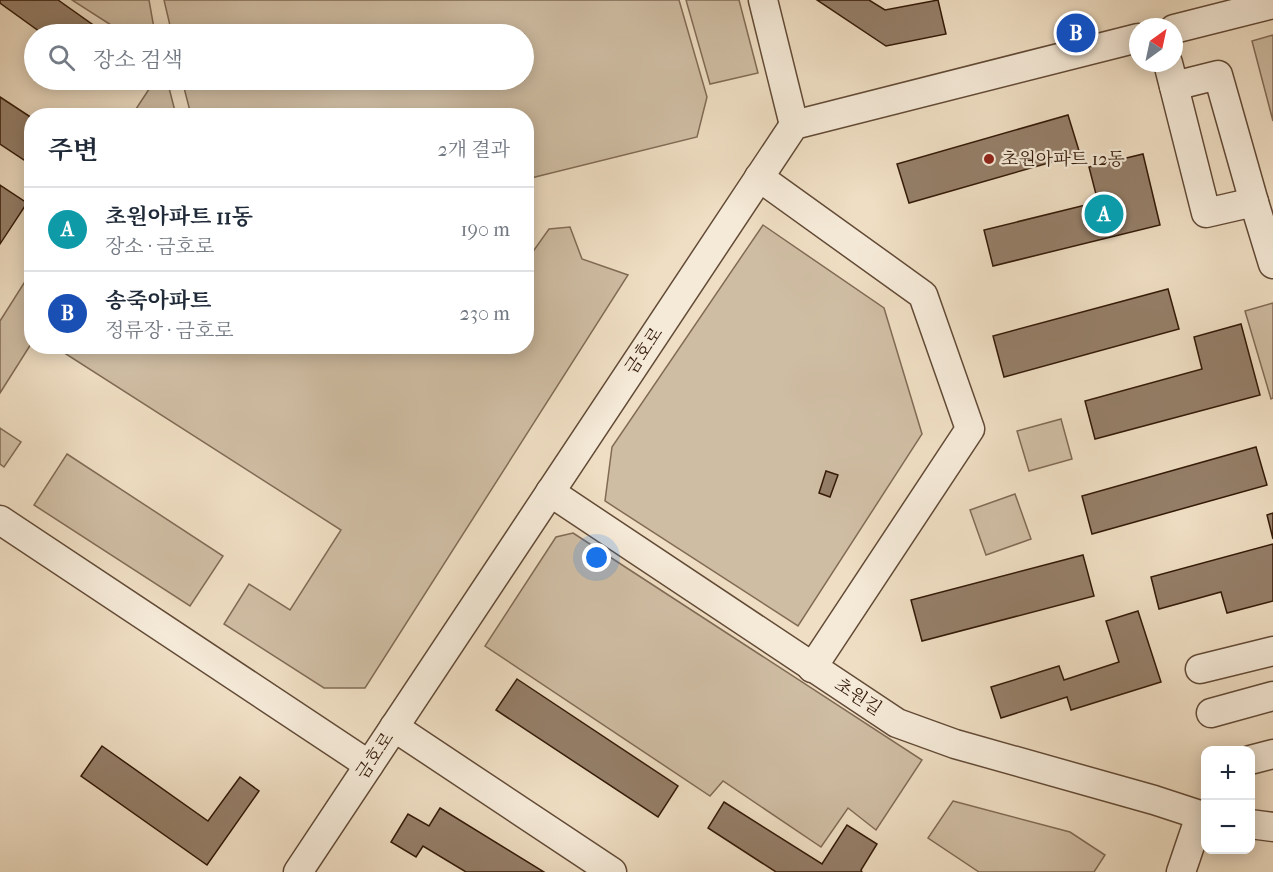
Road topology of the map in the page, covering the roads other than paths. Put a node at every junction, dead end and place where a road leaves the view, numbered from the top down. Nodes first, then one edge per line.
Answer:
1 (763, 0) edge
2 (1273, 4) edge
3 (1183, 27) edge
4 (1129, 40) edge
5 (1171, 75) edge
6 (794, 126) junction
7 (759, 177) junction
8 (1254, 202) junction
9 (1273, 264) edge
10 (550, 492) junction
11 (0, 520) edge
12 (1273, 651) edge
13 (812, 668) junction
14 (1200, 669) dead end
15 (1273, 696) edge
16 (1211, 713) dead end
17 (394, 727) junction
18 (1273, 754) edge
19 (1255, 759) edge
20 (369, 765) junction
21 (1201, 816) edge
22 (1201, 822) edge
23 (1255, 825) edge
24 (1273, 827) edge
25 (298, 872) edge
26 (612, 872) edge
27 (1181, 872) edge

1 - 6 street
2 - 3 street
4 - 6 street
5 - 8 street
5 - 8 street
6 - 7 street, 금호로
7 - 10 street, 금호로
7 - 13 street
8 - 9 street
10 - 13 street, 초원길
10 - 17 street, 금호로
11 - 20 street
12 - 14 street
13 - 21 street, 초원길
15 - 16 street
17 - 20 street, 금호로
17 - 26 street
18 - 19 street
20 - 25 street, 금호로
22 - 27 street
23 - 24 street

